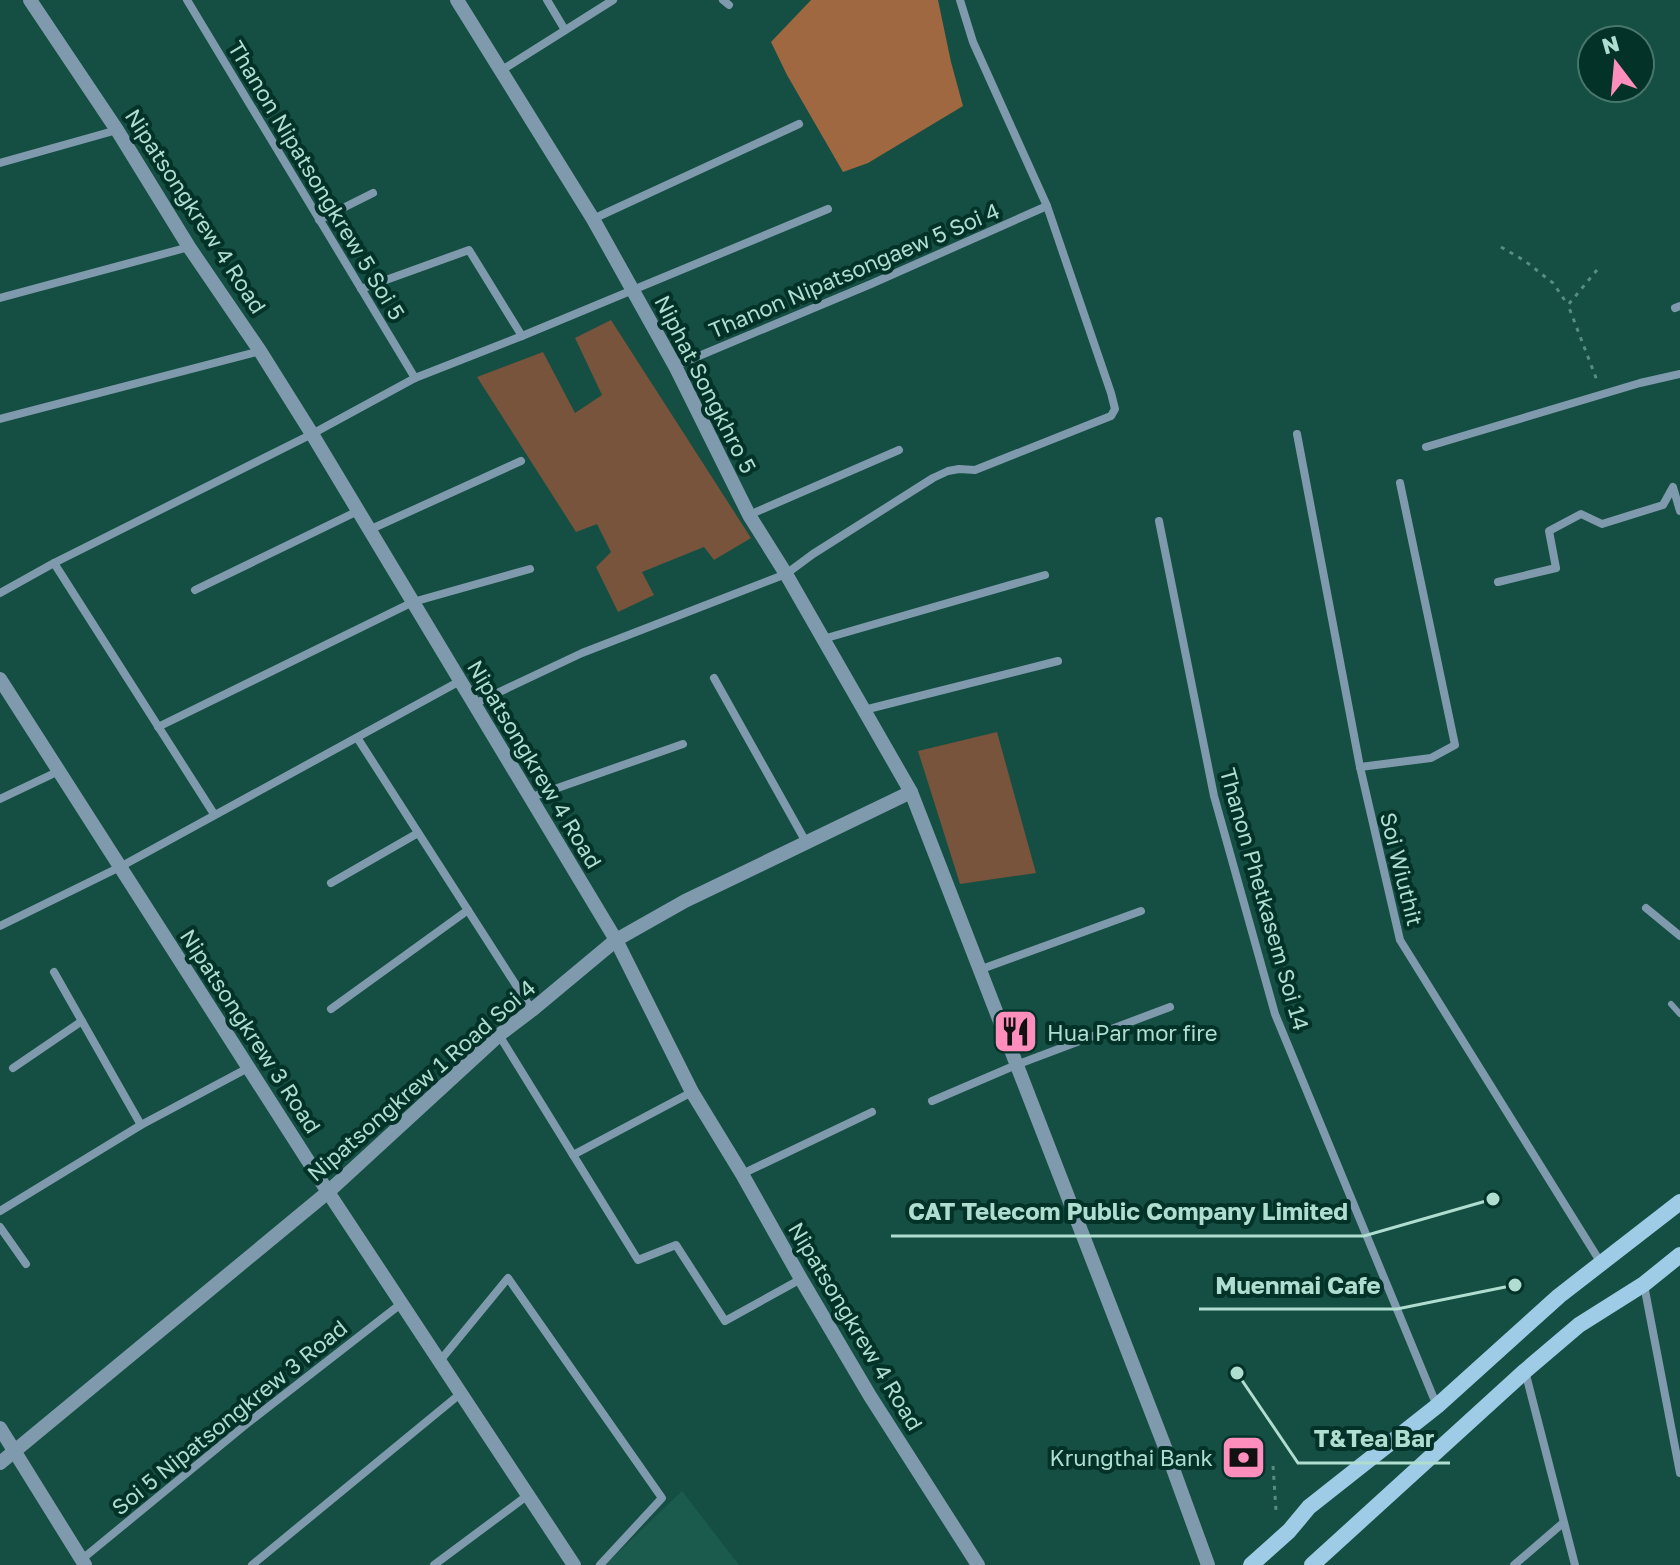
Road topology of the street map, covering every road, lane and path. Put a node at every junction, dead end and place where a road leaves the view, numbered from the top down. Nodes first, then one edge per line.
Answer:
1 (30, 0) edge
2 (187, 0) edge
3 (457, 0) edge
4 (547, 0) edge
5 (613, 0) edge
6 (960, 0) edge
7 (565, 30) junction
8 (502, 70) junction
9 (799, 124) dead end
10 (117, 130) junction
11 (0, 163) edge
12 (373, 193) dead end
13 (1047, 206) junction
14 (828, 209) dead end
15 (593, 219) junction
16 (319, 220) junction
17 (189, 247) junction
18 (1501, 247) dead end
19 (1597, 270) dead end
20 (361, 289) junction
21 (632, 289) junction
22 (0, 298) edge
23 (1568, 305) junction
24 (522, 336) junction
25 (260, 351) junction
26 (675, 366) junction
27 (1680, 374) edge
28 (415, 378) junction
29 (1602, 394) junction
30 (0, 419) edge
31 (312, 434) junction
32 (1297, 434) dead end
33 (1426, 447) dead end
34 (899, 450) dead end
35 (521, 461) dead end
36 (1400, 483) dead end
37 (358, 511) junction
38 (1680, 511) edge
39 (749, 515) junction
40 (1159, 521) dead end
41 (369, 530) junction
42 (54, 563) junction
43 (530, 569) dead end
44 (786, 574) junction
45 (1045, 575) dead end
46 (1498, 582) dead end
47 (195, 590) dead end
48 (0, 593) edge
49 (413, 602) junction
50 (823, 639) junction
51 (1058, 661) dead end
52 (714, 678) dead end
53 (0, 679) edge
54 (460, 681) junction
55 (474, 704) junction
56 (864, 710) junction
57 (158, 727) junction
58 (358, 739) junction
59 (683, 744) dead end
60 (1360, 767) junction
61 (59, 771) junction
62 (911, 792) junction
63 (529, 798) junction
64 (0, 799) edge
65 (214, 814) junction
66 (418, 833) junction
67 (806, 842) junction
68 (120, 867) junction
69 (331, 883) dead end
70 (1646, 908) dead end
71 (468, 910) junction
72 (1141, 911) dead end
73 (0, 926) edge
74 (1680, 936) edge
75 (616, 940) junction
76 (979, 970) junction
77 (54, 972) dead end
78 (1671, 1004) dead end
79 (1170, 1007) dead end
80 (331, 1009) dead end
81 (532, 1010) junction
82 (1680, 1014) edge
83 (82, 1021) junction
84 (499, 1035) junction
85 (1016, 1065) junction
86 (13, 1068) dead end
87 (248, 1068) junction
88 (692, 1092) junction
89 (932, 1101) dead end
90 (872, 1112) dead end
91 (141, 1125) junction
92 (573, 1155) junction
93 (742, 1174) junction
94 (328, 1192) junction
95 (1680, 1202) edge
96 (0, 1211) edge
97 (0, 1227) edge
98 (1680, 1255) edge
99 (1602, 1263) junction
100 (26, 1264) dead end
101 (801, 1279) junction
102 (1644, 1284) junction
103 (402, 1303) junction
104 (439, 1362) junction
105 (1525, 1371) junction
106 (460, 1394) junction
107 (1437, 1406) junction
108 (0, 1428) edge
109 (15, 1451) junction
110 (0, 1463) edge
111 (1273, 1466) dead end
112 (1680, 1473) edge
113 (528, 1495) junction
114 (1276, 1510) dead end
115 (1563, 1523) junction
116 (83, 1563) edge
117 (252, 1565) edge
118 (434, 1565) edge
119 (574, 1565) edge
120 (600, 1565) edge
121 (978, 1565) edge
122 (1208, 1565) edge
123 (1251, 1565) edge
124 (1312, 1565) edge
125 (1514, 1565) edge
126 (1575, 1565) edge

1 - 10 street, Nipatsongkrew 4 Road
2 - 16 street, Thanon Nipatsongkrew 5 Soi 5
3 - 8 street, Niphat Songkhro 5
4 - 7 street
5 - 7 street
6 - 13 street
7 - 8 street
8 - 15 street, Niphat Songkhro 5
9 - 15 street
10 - 11 street
10 - 17 street, Nipatsongkrew 4 Road
12 - 16 street
13 - 26 street, Thanon Nipatsongaew 5 Soi 4
13 - 44 street
14 - 21 street
15 - 21 street, Niphat Songkhro 5
16 - 20 street, Thanon Nipatsongkrew 5 Soi 5
17 - 22 street
17 - 25 street, Nipatsongkrew 4 Road
18 - 23 path
19 - 23 path
20 - 24 street
20 - 28 street, Thanon Nipatsongkrew 5 Soi 5
21 - 24 street
21 - 26 street, Niphat Songkhro 5
23 - 29 path
24 - 28 street
25 - 30 street
25 - 31 street, Nipatsongkrew 4 Road
26 - 39 street, Niphat Songkhro 5
27 - 29 street
28 - 31 street
29 - 33 street
31 - 37 street, Nipatsongkrew 4 Road
31 - 42 street
32 - 60 street, Soi Wiuthit
34 - 39 street
35 - 41 street
36 - 60 street
37 - 41 street, Nipatsongkrew 4 Road
37 - 47 street
38 - 46 street
39 - 44 street, Niphat Songkhro 5
40 - 107 street, Thanon Phetkasem Soi 14
41 - 49 street, Nipatsongkrew 4 Road
42 - 48 street
42 - 57 street
43 - 49 street
44 - 50 street, Niphat Songkhro 5
44 - 55 street
45 - 50 street
49 - 54 street, Nipatsongkrew 4 Road
49 - 57 street
50 - 56 street, Niphat Songkhro 5
51 - 56 street
52 - 67 street
53 - 61 street, Nipatsongkrew 3 Road
54 - 55 street, Nipatsongkrew 4 Road
54 - 58 street
55 - 63 street, Nipatsongkrew 4 Road
56 - 62 street, Niphat Songkhro 5
57 - 65 street
58 - 65 street
58 - 66 street
59 - 63 street
60 - 99 street, Soi Wiuthit
61 - 64 street
61 - 68 street, Nipatsongkrew 3 Road
62 - 67 street, Nipatsongkrew 1 Road Soi 4
62 - 76 street, Niphat Songkhro 5
63 - 75 street, Nipatsongkrew 4 Road
65 - 68 street
66 - 69 street
66 - 71 street
67 - 75 street, Nipatsongkrew 1 Road Soi 4
68 - 73 street
68 - 87 street, Nipatsongkrew 3 Road
70 - 74 street
71 - 80 street
71 - 81 street
72 - 76 street
75 - 81 street, Nipatsongkrew 1 Road Soi 4
75 - 88 street, Nipatsongkrew 4 Road
76 - 85 street, Niphat Songkhro 5
77 - 83 street
78 - 82 lane
79 - 85 street
81 - 84 street, Nipatsongkrew 1 Road Soi 4
83 - 86 street
83 - 91 street
84 - 92 street
84 - 94 street, Nipatsongkrew 1 Road Soi 4
85 - 89 street
85 - 122 street, Niphat Songkhro 5
87 - 91 street
87 - 94 street, Nipatsongkrew 3 Road
88 - 92 street
88 - 93 street, Nipatsongkrew 4 Road
90 - 93 street
91 - 96 street
92 - 101 street
93 - 101 street, Nipatsongkrew 4 Road
94 - 103 street, Nipatsongkrew 3 Road
94 - 109 street, Nipatsongkrew 1 Road Soi 4
95 - 99 main road
97 - 100 street
98 - 102 main road
99 - 107 main road
101 - 121 street, Nipatsongkrew 4 Road
102 - 105 main road
102 - 112 street
103 - 104 street, Nipatsongkrew 3 Road
103 - 116 street, Soi 5 Nipatsongkrew 3 Road
104 - 106 street, Nipatsongkrew 3 Road
104 - 120 street
105 - 115 street
105 - 124 main road
106 - 113 street, Nipatsongkrew 3 Road
106 - 117 street
107 - 123 main road
108 - 109 street
109 - 110 street, Nipatsongkrew 1 Road Soi 4
109 - 116 street
111 - 114 path
113 - 118 street
113 - 119 street, Nipatsongkrew 3 Road
115 - 125 street
115 - 126 street

